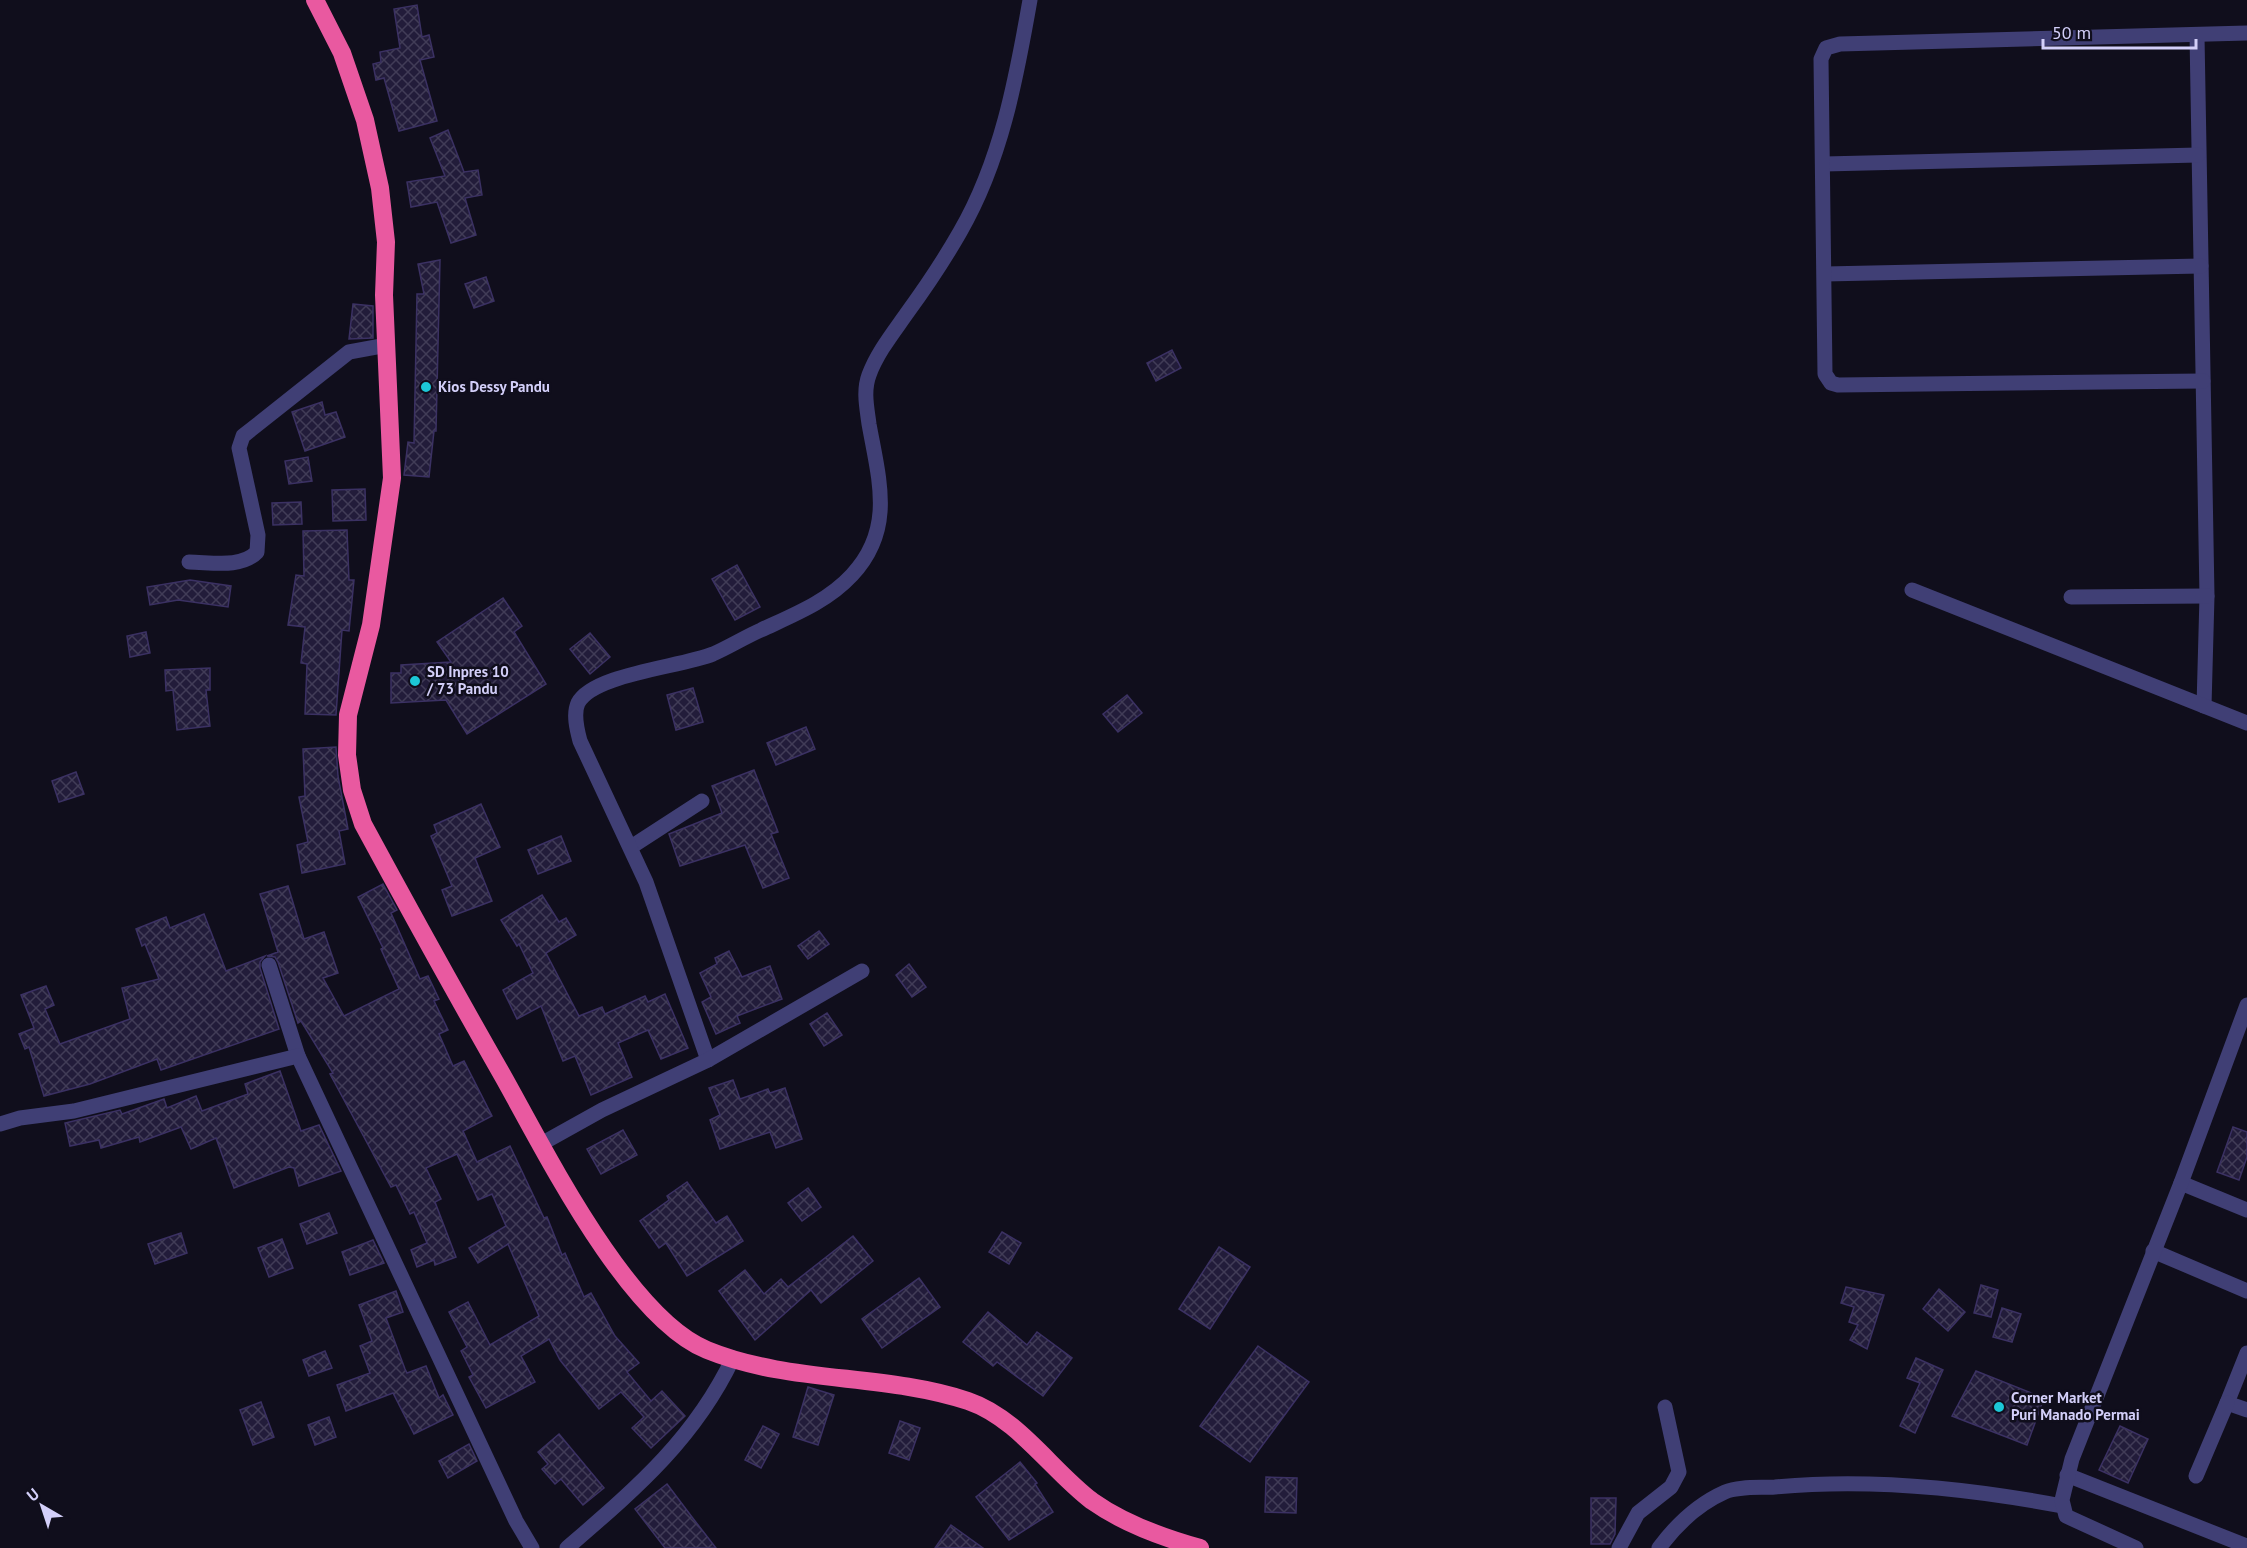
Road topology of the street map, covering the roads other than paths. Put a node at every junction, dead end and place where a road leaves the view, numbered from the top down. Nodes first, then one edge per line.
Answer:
1 (315, 0) edge
2 (1030, 0) edge
3 (2247, 33) edge
4 (2197, 36) junction
5 (2198, 155) junction
6 (1824, 164) junction
7 (2201, 266) junction
8 (1825, 274) junction
9 (387, 345) junction
10 (2203, 381) junction
11 (189, 562) dead end
12 (1912, 590) dead end
13 (2207, 596) junction
14 (2071, 597) dead end
15 (2204, 706) junction
16 (2247, 723) edge
17 (702, 801) dead end
18 (631, 847) junction
19 (269, 965) dead end
20 (862, 971) dead end
21 (2247, 1005) edge
22 (298, 1056) junction
23 (708, 1060) junction
24 (0, 1124) edge
25 (541, 1144) junction
26 (2181, 1183) junction
27 (2247, 1209) edge
28 (2153, 1251) junction
29 (2247, 1291) edge
30 (2247, 1353) edge
31 (733, 1358) junction
32 (2227, 1402) junction
33 (1665, 1407) dead end
34 (2247, 1410) edge
35 (2067, 1476) junction
36 (2196, 1476) dead end
37 (2062, 1506) junction
38 (2244, 1545) dead end
39 (532, 1548) edge
40 (567, 1548) edge
41 (1200, 1548) edge
42 (1619, 1548) edge
43 (1659, 1548) edge
44 (2136, 1548) edge

1 - 9 highway
2 - 18 street
3 - 4 street
4 - 5 street
4 - 6 street
5 - 6 street
5 - 7 street
6 - 8 street
7 - 8 street
7 - 10 street
8 - 10 street
9 - 11 street
9 - 25 highway
10 - 13 street
12 - 15 street
13 - 14 street
13 - 15 street
15 - 16 street
17 - 18 street
18 - 23 street
19 - 22 street
20 - 23 street
21 - 26 street
22 - 24 street
22 - 39 street
23 - 25 street
25 - 31 highway
26 - 27 street
26 - 28 street
28 - 29 street
28 - 35 street
30 - 32 street
31 - 40 street
31 - 41 highway
32 - 34 street
32 - 36 street
33 - 42 street
35 - 37 street
35 - 38 street
37 - 43 street
37 - 44 street

